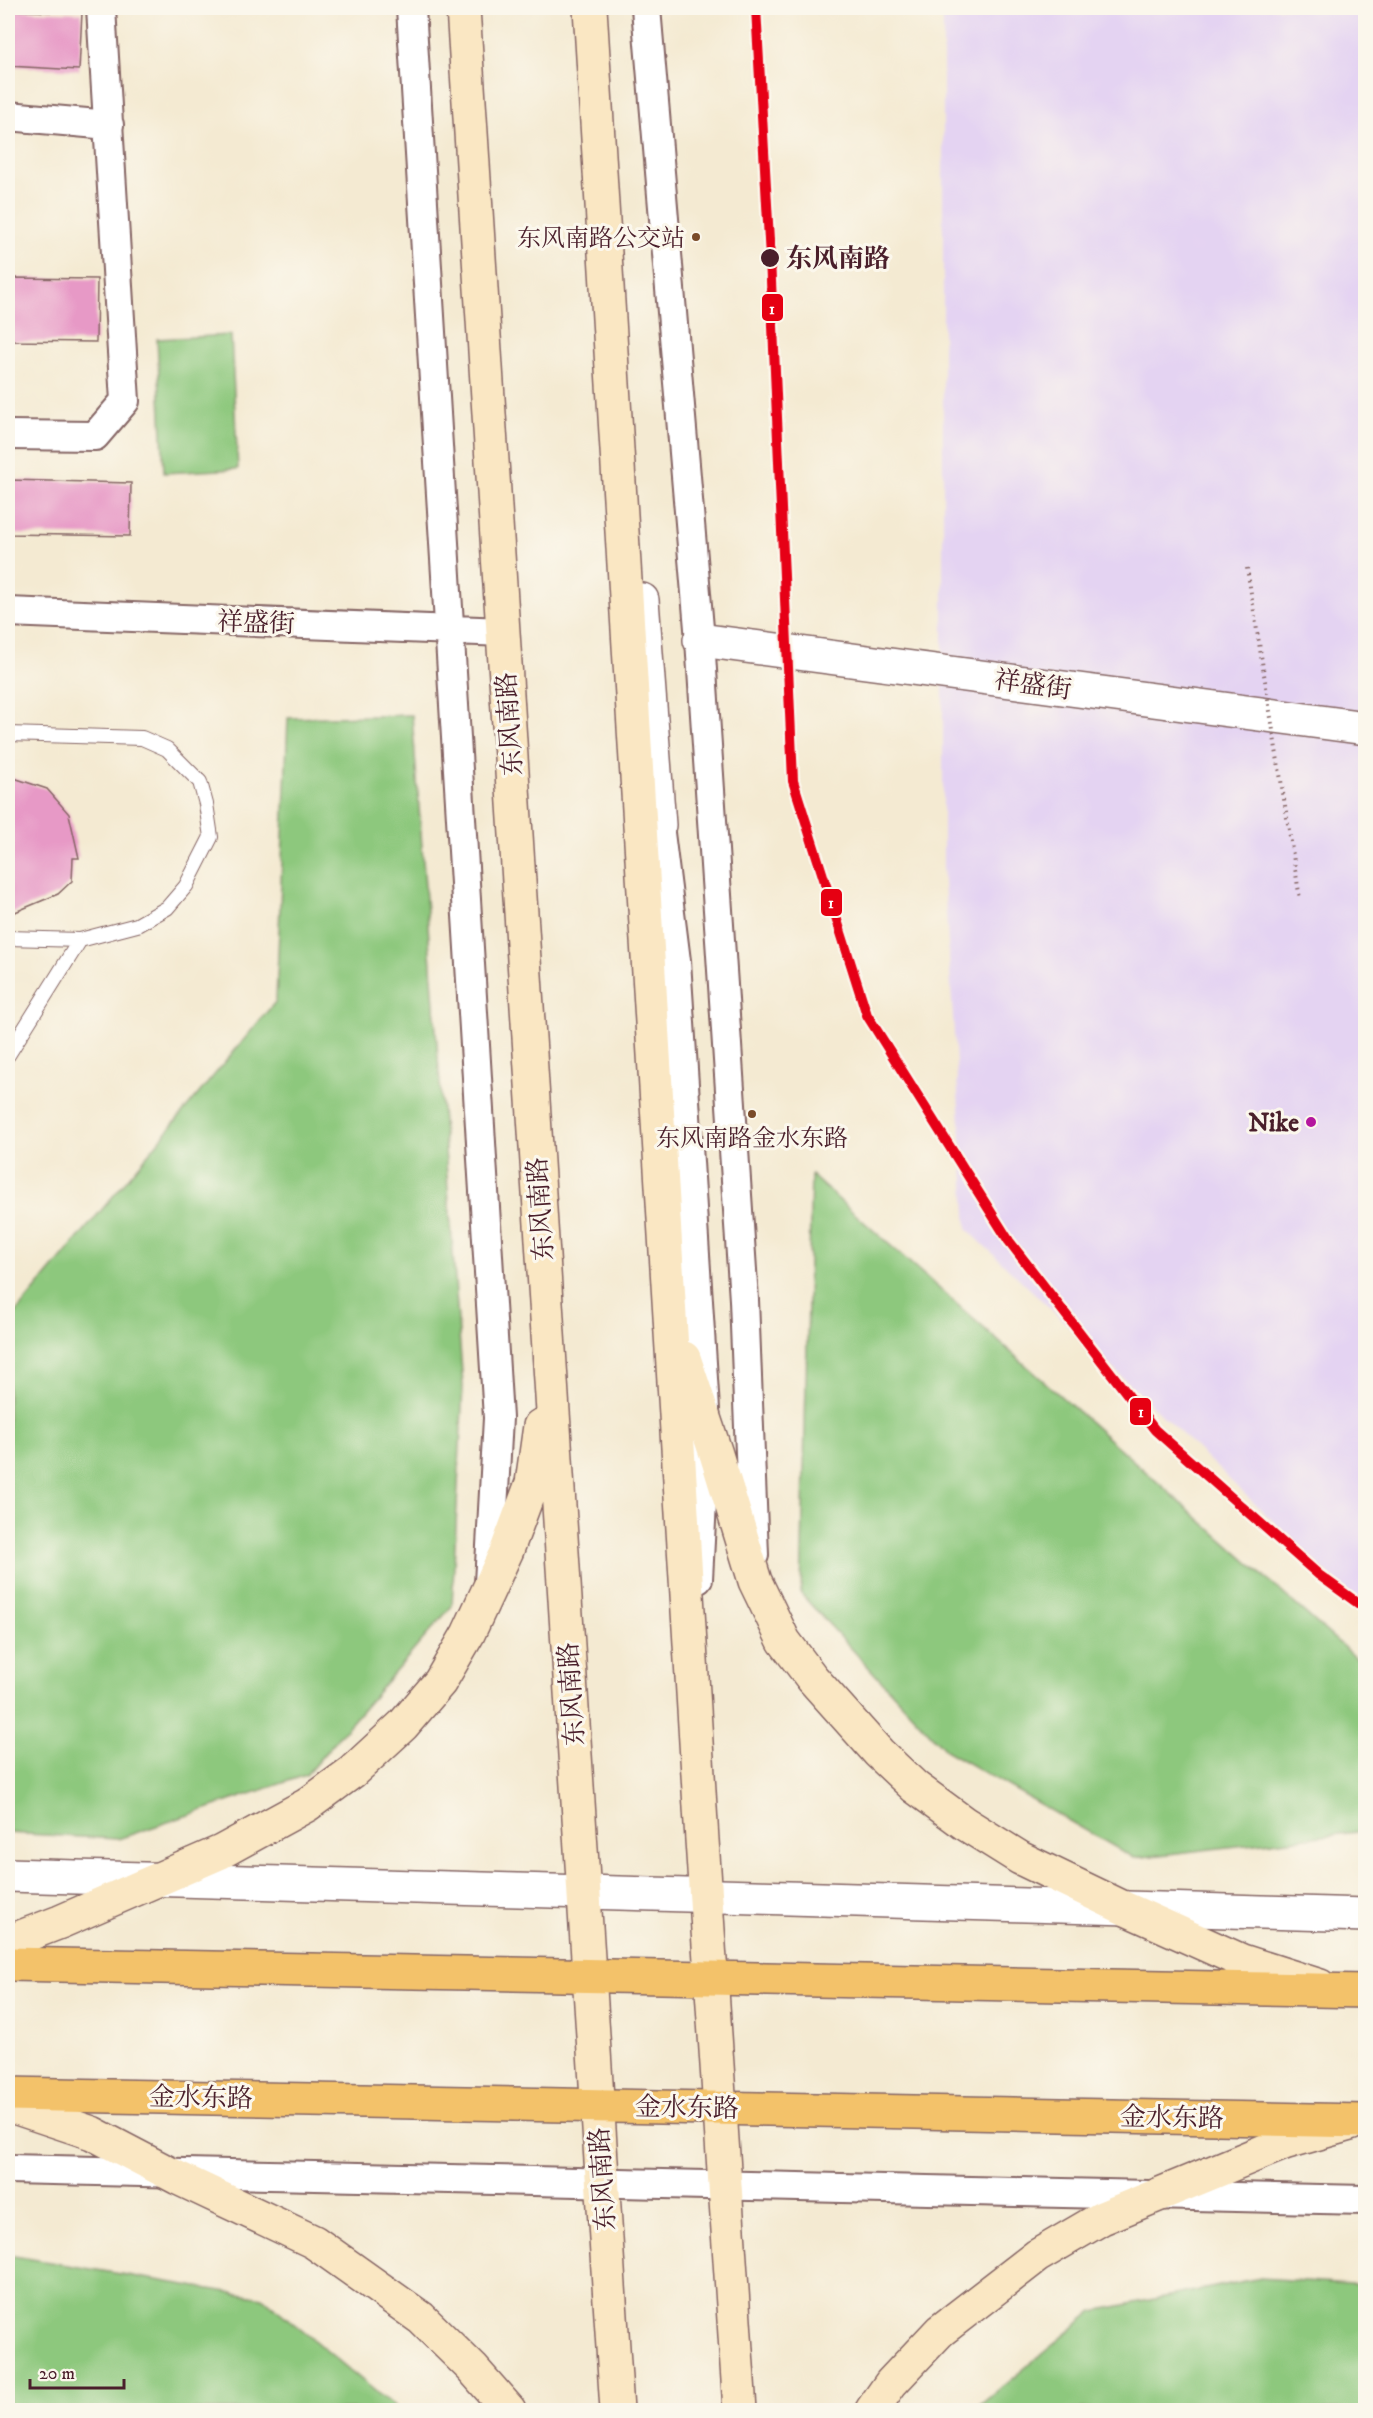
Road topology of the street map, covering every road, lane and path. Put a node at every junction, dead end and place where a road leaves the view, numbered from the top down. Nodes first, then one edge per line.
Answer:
1 (101, 8) edge
2 (411, 8) edge
3 (463, 8) edge
4 (592, 8) edge
5 (646, 8) edge
6 (8, 116) edge
7 (109, 124) junction
8 (8, 435) edge
9 (1247, 568) dead end
10 (8, 612) edge
11 (450, 630) junction
12 (504, 632) junction
13 (700, 640) junction
14 (1365, 728) edge
15 (8, 734) edge
16 (659, 825) joint
17 (1300, 899) dead end
18 (8, 938) edge
19 (80, 940) junction
20 (8, 1055) edge
21 (670, 1318) junction
22 (550, 1362) junction
23 (706, 1425) junction
24 (755, 1581) junction
25 (489, 1590) junction
26 (692, 1683) junction
27 (8, 1875) edge
28 (156, 1880) junction
29 (584, 1892) junction
30 (706, 1896) junction
31 (1126, 1909) junction
32 (1365, 1915) edge
33 (8, 1942) edge
34 (8, 1964) edge
35 (589, 1976) junction
36 (711, 1978) junction
37 (1333, 1991) junction
38 (1365, 1991) edge
39 (8, 2094) edge
40 (8, 2105) edge
41 (597, 2105) junction
42 (720, 2108) junction
43 (1363, 2121) edge
44 (8, 2169) edge
45 (166, 2172) junction
46 (602, 2181) junction
47 (725, 2184) junction
48 (1158, 2195) junction
49 (1365, 2200) edge
50 (509, 2410) edge
51 (617, 2410) edge
52 (740, 2410) edge
53 (872, 2410) edge

1 - 7 street
2 - 11 street
3 - 12 main road, 东风南路
4 - 16 street
4 - 21 main road
5 - 13 street
6 - 7 street
7 - 8 street
9 - 17 path, bridge
10 - 11 street, 祥盛街
11 - 12 street, 祥盛街
11 - 25 street
12 - 22 main road, 东风南路
13 - 14 street, 祥盛街
13 - 24 street
15 - 19 lane
16 - 23 street
18 - 19 lane
19 - 20 lane
21 - 23 main road
21 - 26 main road
22 - 25 main road
22 - 29 main road, 东风南路
23 - 24 main road
23 - 26 street
24 - 31 main road
25 - 28 main road
26 - 30 main road
27 - 28 street
28 - 29 street
28 - 33 main road
29 - 30 street
29 - 35 main road, 东风南路
30 - 31 street
30 - 36 main road
31 - 32 street
31 - 37 main road
34 - 35 main road
35 - 36 main road
35 - 41 main road, 东风南路
36 - 37 main road
36 - 42 main road
37 - 38 main road
39 - 41 main road, 金水东路
40 - 45 main road
41 - 42 main road, 金水东路
41 - 46 main road, 东风南路
42 - 43 main road, 金水东路
42 - 47 main road
43 - 48 main road
44 - 45 street
45 - 46 street
45 - 50 main road
46 - 47 street
46 - 51 main road, 东风南路
47 - 48 street
47 - 52 main road
48 - 49 street
48 - 53 main road

